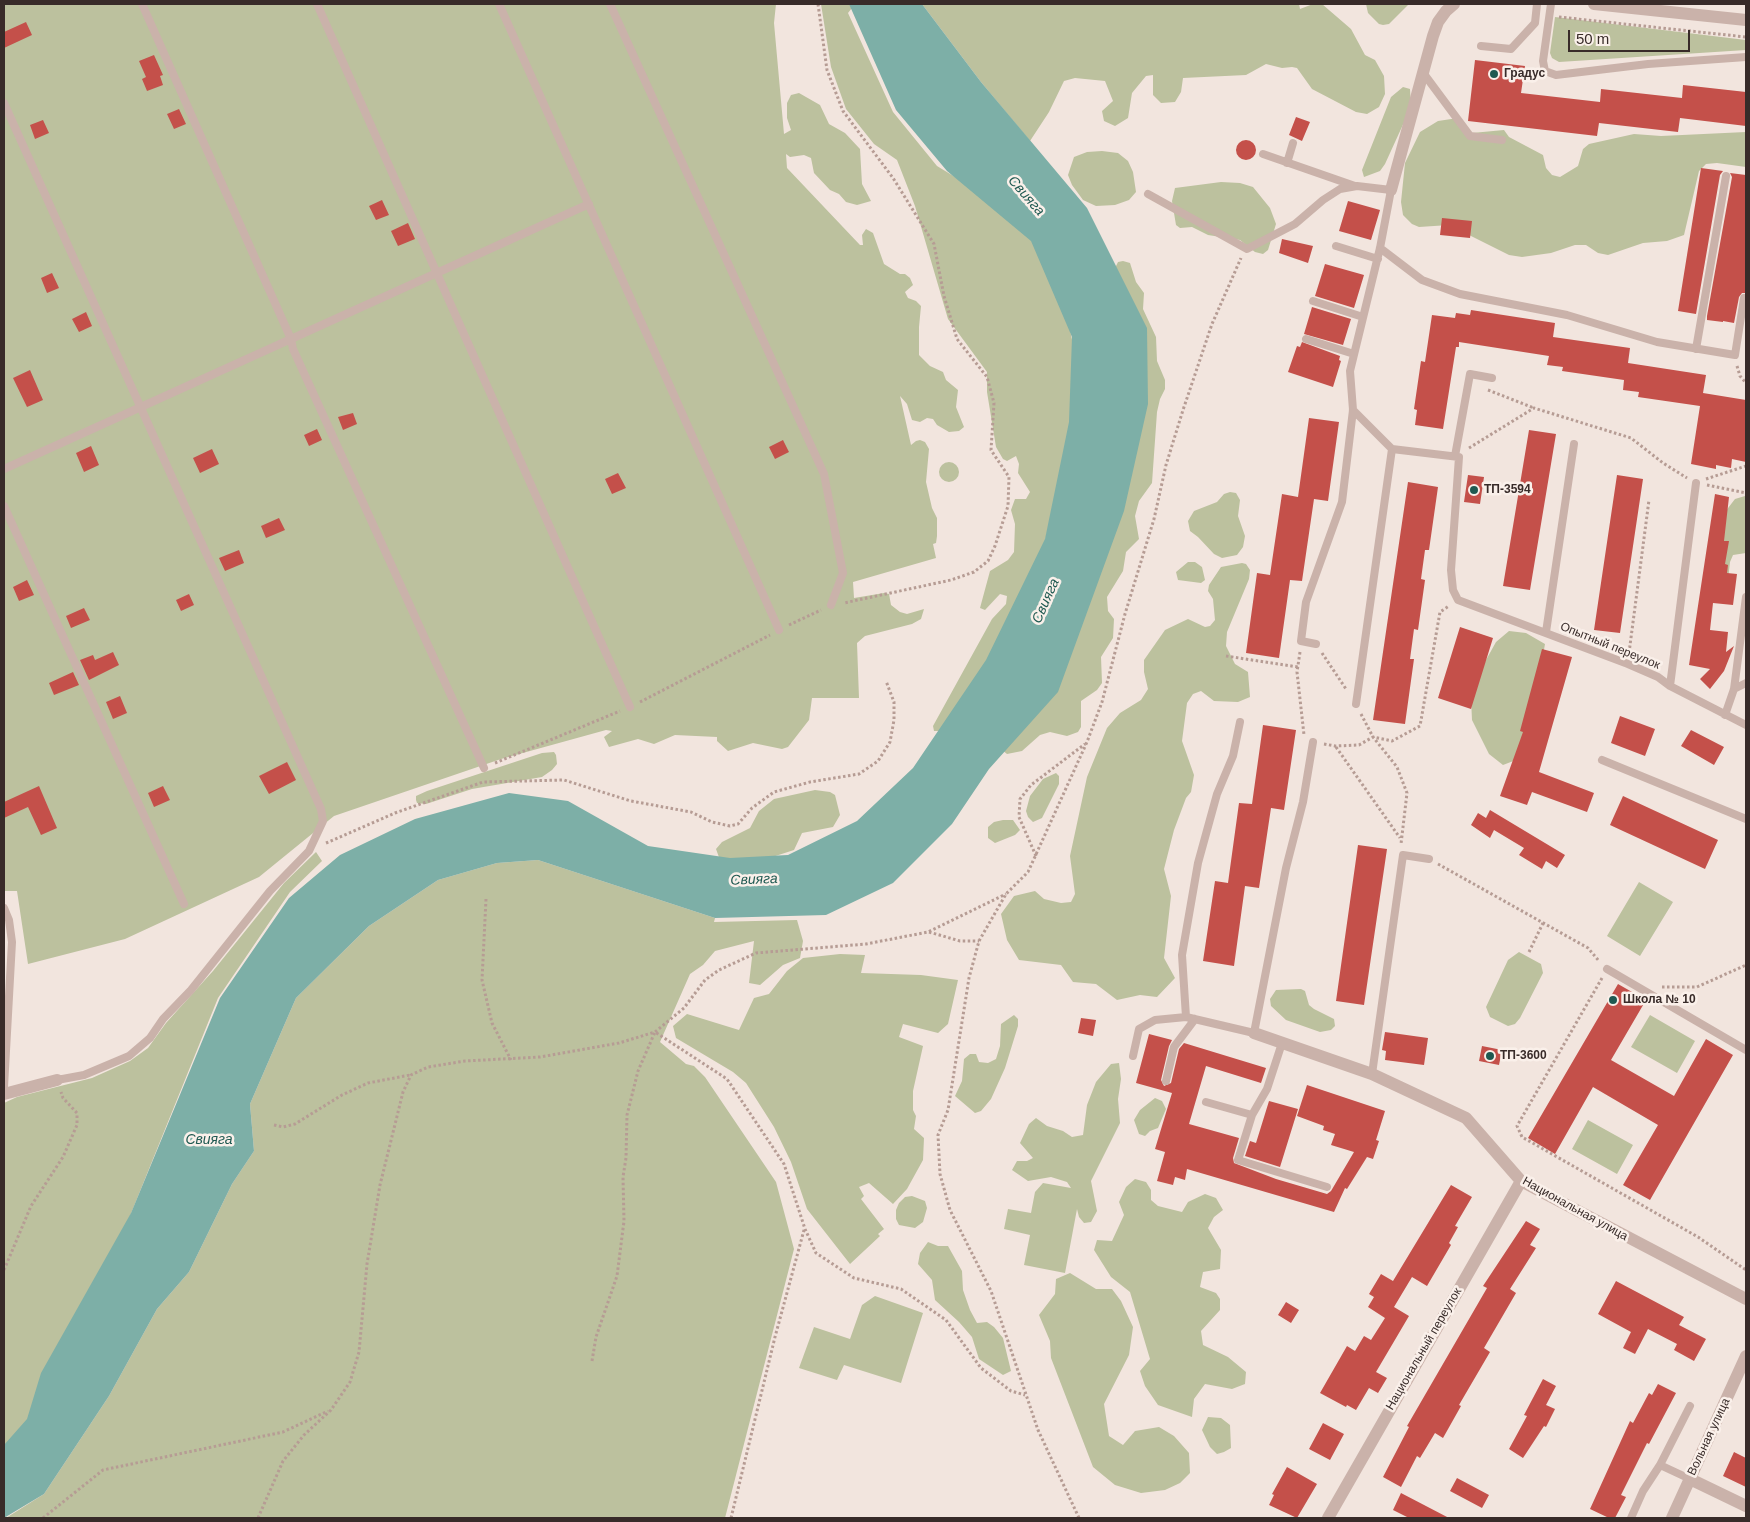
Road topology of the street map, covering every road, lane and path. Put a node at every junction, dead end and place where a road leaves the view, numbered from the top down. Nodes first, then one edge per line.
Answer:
1 (142, 4) edge
2 (316, 4) edge
3 (499, 4) edge
4 (610, 4) edge
5 (818, 4) edge
6 (1454, 4) edge
7 (1537, 4) edge
8 (1551, 4) edge
9 (1594, 4) edge
10 (1640, 6) edge
11 (1549, 16) junction
12 (1746, 20) edge
13 (1746, 37) edge
14 (1481, 46) dead end
15 (1746, 57) edge
16 (1424, 74) junction
17 (4, 103) edge
18 (1502, 140) dead end
19 (1293, 143) dead end
20 (1263, 154) dead end
21 (1287, 162) junction
22 (1726, 176) dead end
23 (1357, 186) junction
24 (1391, 190) junction
25 (1148, 194) dead end
26 (589, 204) junction
27 (1336, 246) dead end
28 (1247, 248) junction
29 (1380, 248) junction
30 (1378, 259) junction
31 (438, 273) junction
32 (1746, 298) edge
33 (1313, 301) dead end
34 (1364, 317) junction
35 (291, 339) junction
36 (1306, 339) dead end
37 (1696, 349) junction
38 (1354, 354) junction
39 (1734, 355) junction
40 (1492, 378) dead end
41 (1469, 382) junction
42 (1746, 383) edge
43 (139, 408) junction
44 (1534, 408) dead end
45 (1353, 410) junction
46 (1574, 444) dead end
47 (1392, 449) junction
48 (1455, 456) junction
49 (1746, 466) edge
50 (4, 470) edge
51 (1696, 483) junction
52 (1746, 493) edge
53 (1649, 500) dead end
54 (4, 506) edge
55 (1746, 597) edge
56 (1458, 600) junction
57 (831, 605) junction
58 (779, 630) junction
59 (1546, 632) junction
60 (1301, 642) junction
61 (1316, 644) joint
62 (1226, 656) dead end
63 (1628, 664) junction
64 (1332, 666) dead end
65 (1298, 668) junction
66 (886, 681) dead end
67 (1746, 682) edge
68 (1670, 686) junction
69 (1734, 689) junction
70 (1356, 704) dead end
71 (630, 706) junction
72 (1725, 714) junction
73 (1240, 722) dead end
74 (1746, 725) edge
75 (1373, 737) junction
76 (1088, 742) junction
77 (1313, 742) joint
78 (1602, 760) dead end
79 (484, 768) joint
80 (1746, 819) edge
81 (1400, 839) junction
82 (309, 851) junction
83 (1403, 855) junction
84 (1036, 857) junction
85 (1429, 859) joint
86 (1006, 894) junction
87 (486, 899) dead end
88 (184, 904) dead end
89 (4, 908) edge
90 (1543, 923) junction
91 (928, 932) junction
92 (979, 941) junction
93 (1529, 952) dead end
94 (1746, 965) edge
95 (1607, 969) junction
96 (1638, 987) junction
97 (1186, 1017) junction
98 (1195, 1019) junction
99 (655, 1032) junction
100 (1254, 1034) junction
101 (1282, 1043) junction
102 (1746, 1050) edge
103 (1133, 1056) dead end
104 (511, 1060) junction
105 (1372, 1074) junction
106 (411, 1075) junction
107 (57, 1080) junction
108 (1166, 1081) dead end
109 (4, 1087) edge
110 (4, 1094) edge
111 (1206, 1102) dead end
112 (1252, 1116) junction
113 (274, 1124) dead end
114 (1521, 1181) junction
115 (1327, 1187) dead end
116 (805, 1229) junction
117 (4, 1270) edge
118 (1746, 1270) edge
119 (1746, 1299) edge
120 (1746, 1356) edge
121 (592, 1361) dead end
122 (1026, 1395) junction
123 (1690, 1406) dead end
124 (331, 1410) junction
125 (1660, 1465) junction
126 (1690, 1479) junction
127 (1746, 1506) edge
128 (43, 1518) edge
129 (258, 1518) edge
130 (731, 1518) edge
131 (1079, 1518) edge
132 (1328, 1518) edge
133 (1631, 1518) edge
134 (1672, 1518) edge

1 - 35 lane
2 - 31 lane
3 - 26 lane
4 - 57 lane
5 - 57 path
6 - 16 street
7 - 14 lane
8 - 11 lane
9 - 10 street
10 - 12 street
11 - 13 path
11 - 15 lane
16 - 18 lane
16 - 24 street
17 - 43 lane
19 - 21 lane
20 - 21 lane
21 - 23 lane
22 - 37 lane
23 - 24 lane
23 - 28 lane
24 - 29 lane
25 - 28 lane
26 - 31 lane
26 - 58 lane
27 - 30 lane
28 - 76 path
29 - 30 lane
29 - 37 lane
30 - 34 lane
31 - 35 lane
31 - 71 lane
32 - 39 lane
33 - 34 lane
34 - 38 lane
35 - 43 lane
35 - 79 lane
36 - 38 lane
37 - 39 lane
38 - 45 lane
39 - 42 path
40 - 41 lane
41 - 44 path
41 - 48 lane
43 - 50 lane
43 - 82 lane
45 - 47 lane
45 - 60 lane
46 - 59 lane
47 - 48 lane
47 - 70 lane
48 - 56 lane
49 - 51 path
51 - 52 path
51 - 68 lane
53 - 63 path
54 - 88 lane
55 - 69 lane
56 - 59 lane, Опытный переулок
56 - 75 path
57 - 58 path
58 - 71 path
59 - 63 lane, Опытный переулок
60 - 61 lane
60 - 65 path
61 - 64 path
62 - 65 path
63 - 68 lane, Опытный переулок
65 - 77 path
66 - 82 path
67 - 69 lane
68 - 72 lane, Опытный переулок
69 - 72 lane
71 - 79 path
72 - 74 lane, Опытный переулок
73 - 97 lane
75 - 81 path
75 - 81 path
76 - 84 path
76 - 84 path
77 - 100 lane
78 - 80 lane
81 - 83 path
82 - 107 lane
83 - 85 lane
83 - 105 lane
84 - 86 path
85 - 90 path
86 - 91 path
86 - 92 path
87 - 104 path
89 - 109 lane
90 - 93 path
90 - 95 path
91 - 92 path
91 - 99 path
92 - 122 path
94 - 96 path
95 - 96 lane
95 - 118 path
96 - 102 lane
97 - 98 lane
97 - 103 lane
98 - 100 lane
98 - 108 lane
99 - 104 path
99 - 116 path
99 - 121 path
100 - 101 street, Национальная улица
101 - 105 street, Национальная улица
101 - 112 lane
104 - 106 path
105 - 114 street, Национальная улица
106 - 113 path
106 - 124 path
107 - 110 street
107 - 117 path
111 - 112 lane
112 - 115 lane
114 - 119 street, Национальная улица
114 - 132 street, Национальный переулок
116 - 122 path
116 - 130 path
120 - 126 street, Вольная улица
122 - 131 path
123 - 125 lane
124 - 128 path
124 - 129 path
125 - 126 lane
125 - 133 lane
126 - 127 street
126 - 134 street, Вольная улица

